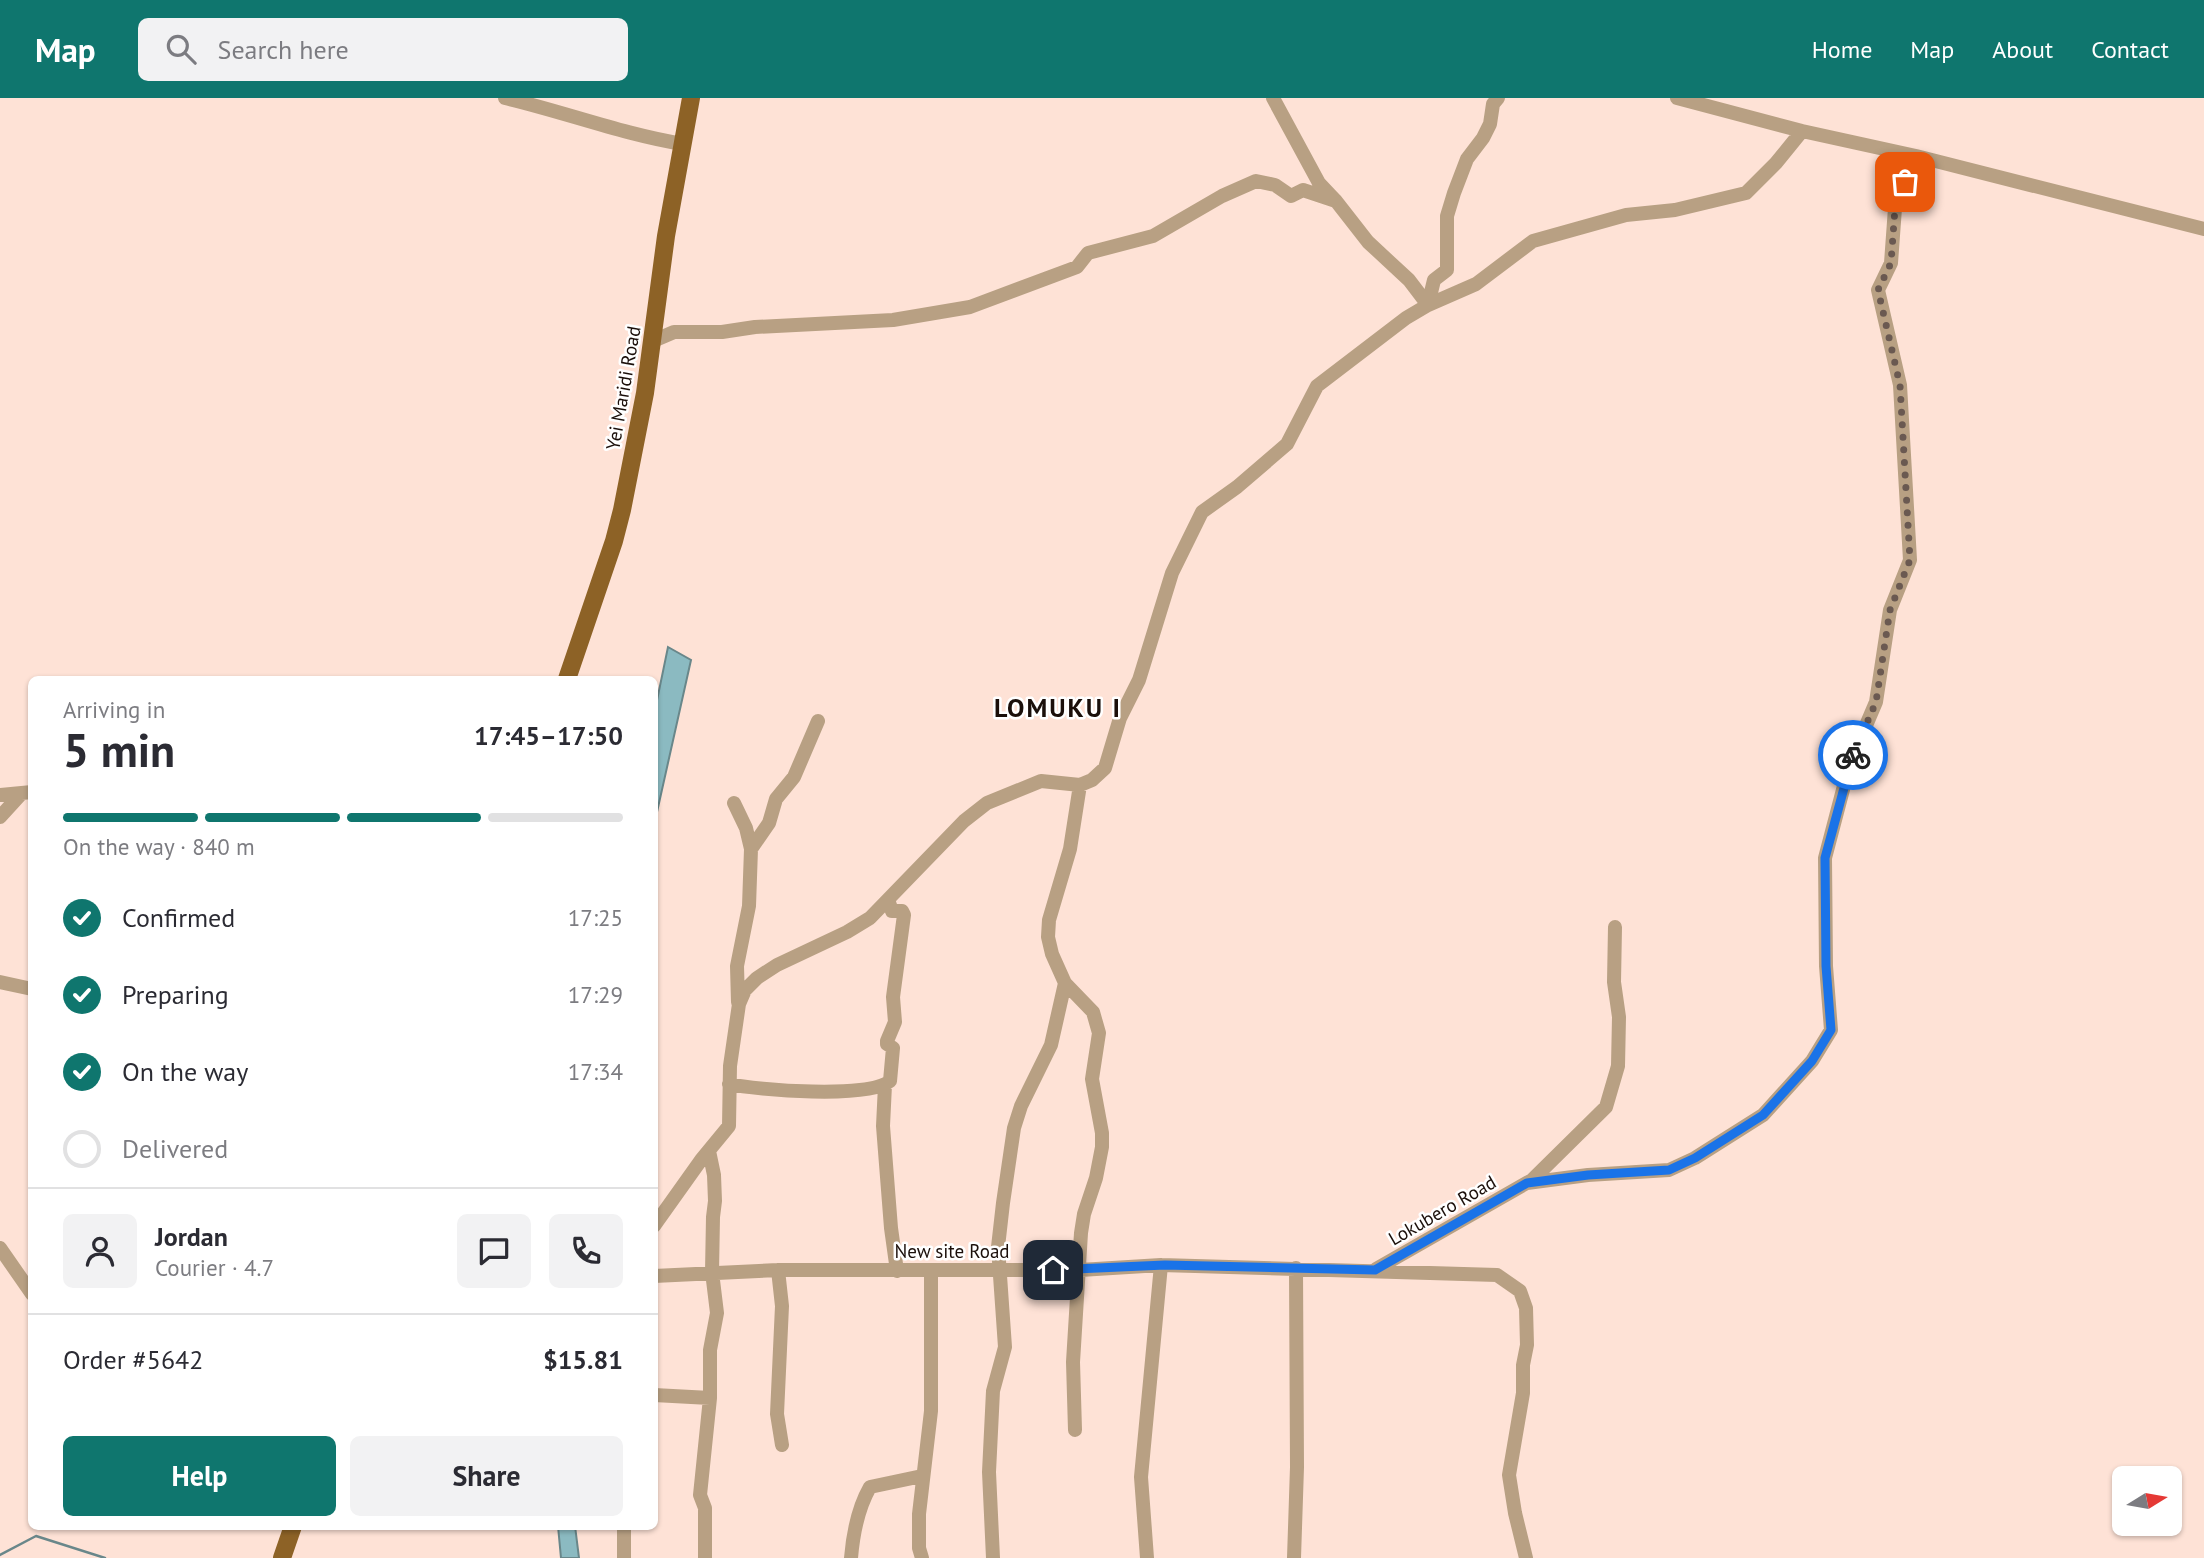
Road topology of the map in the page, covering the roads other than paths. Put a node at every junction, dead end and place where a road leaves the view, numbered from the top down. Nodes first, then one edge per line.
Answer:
1 (505, 98) edge
2 (691, 98) edge
3 (1273, 98) edge
4 (1499, 98) edge
5 (1677, 98) edge
6 (1802, 131) junction
7 (682, 144) junction
8 (1916, 156) junction
9 (1336, 201) junction
10 (2204, 229) edge
11 (1428, 305) junction
12 (653, 341) junction
13 (568, 676) edge
14 (818, 721) dead end
15 (1080, 785) junction
16 (26, 793) edge
17 (0, 795) edge
18 (734, 803) dead end
19 (0, 817) edge
20 (751, 849) junction
21 (888, 900) junction
22 (1615, 927) dead end
23 (0, 982) edge
24 (1065, 983) junction
25 (28, 988) edge
26 (738, 1004) junction
27 (729, 1084) junction
28 (884, 1085) junction
29 (709, 1151) junction
30 (1527, 1183) junction
31 (658, 1221) edge
32 (0, 1248) edge
33 (1161, 1265) junction
34 (1296, 1268) junction
35 (778, 1270) junction
36 (999, 1270) junction
37 (1080, 1270) junction
38 (1375, 1270) junction
39 (897, 1271) junction
40 (931, 1271) junction
41 (712, 1272) junction
42 (658, 1276) edge
43 (28, 1288) edge
44 (658, 1395) edge
45 (710, 1398) junction
46 (1075, 1430) dead end
47 (782, 1445) dead end
48 (922, 1476) junction
49 (292, 1530) edge
50 (624, 1530) edge
51 (282, 1558) edge
52 (624, 1558) edge
53 (705, 1558) edge
54 (851, 1558) edge
55 (922, 1558) edge
56 (993, 1558) edge
57 (1147, 1558) edge
58 (1294, 1558) edge
59 (1526, 1558) edge

1 - 7 street
2 - 7 main road, Yei Maridi Road
3 - 9 street
4 - 11 street
5 - 6 street
6 - 8 street
6 - 11 street
7 - 12 main road, Yei Maridi Road
8 - 10 street
8 - 30 street
9 - 11 street
9 - 12 street
11 - 15 street
12 - 13 main road, Yei Maridi Road
14 - 20 street
15 - 21 street
15 - 24 street
16 - 17 street
16 - 19 street
18 - 20 street
20 - 26 street
21 - 26 street
21 - 28 street
22 - 30 street
23 - 25 street
24 - 36 street
24 - 37 street
26 - 27 street
27 - 28 street
27 - 29 street
28 - 39 street
29 - 31 street
29 - 41 street
30 - 38 street, Lokubero Road
32 - 43 street
33 - 34 street, New site Road
33 - 37 street, New site Road
33 - 57 street
34 - 38 street, New site Road
34 - 58 street
35 - 39 street, New site Road
35 - 41 street, New site Road
35 - 47 street
36 - 37 street, New site Road
36 - 40 street, New site Road
36 - 56 street
37 - 46 street
38 - 59 street, New site Road
39 - 40 street, New site Road
40 - 48 street
41 - 42 street, New site Road
41 - 45 street
44 - 45 street
45 - 53 street
48 - 54 street
48 - 55 street
49 - 51 main road
50 - 52 street

